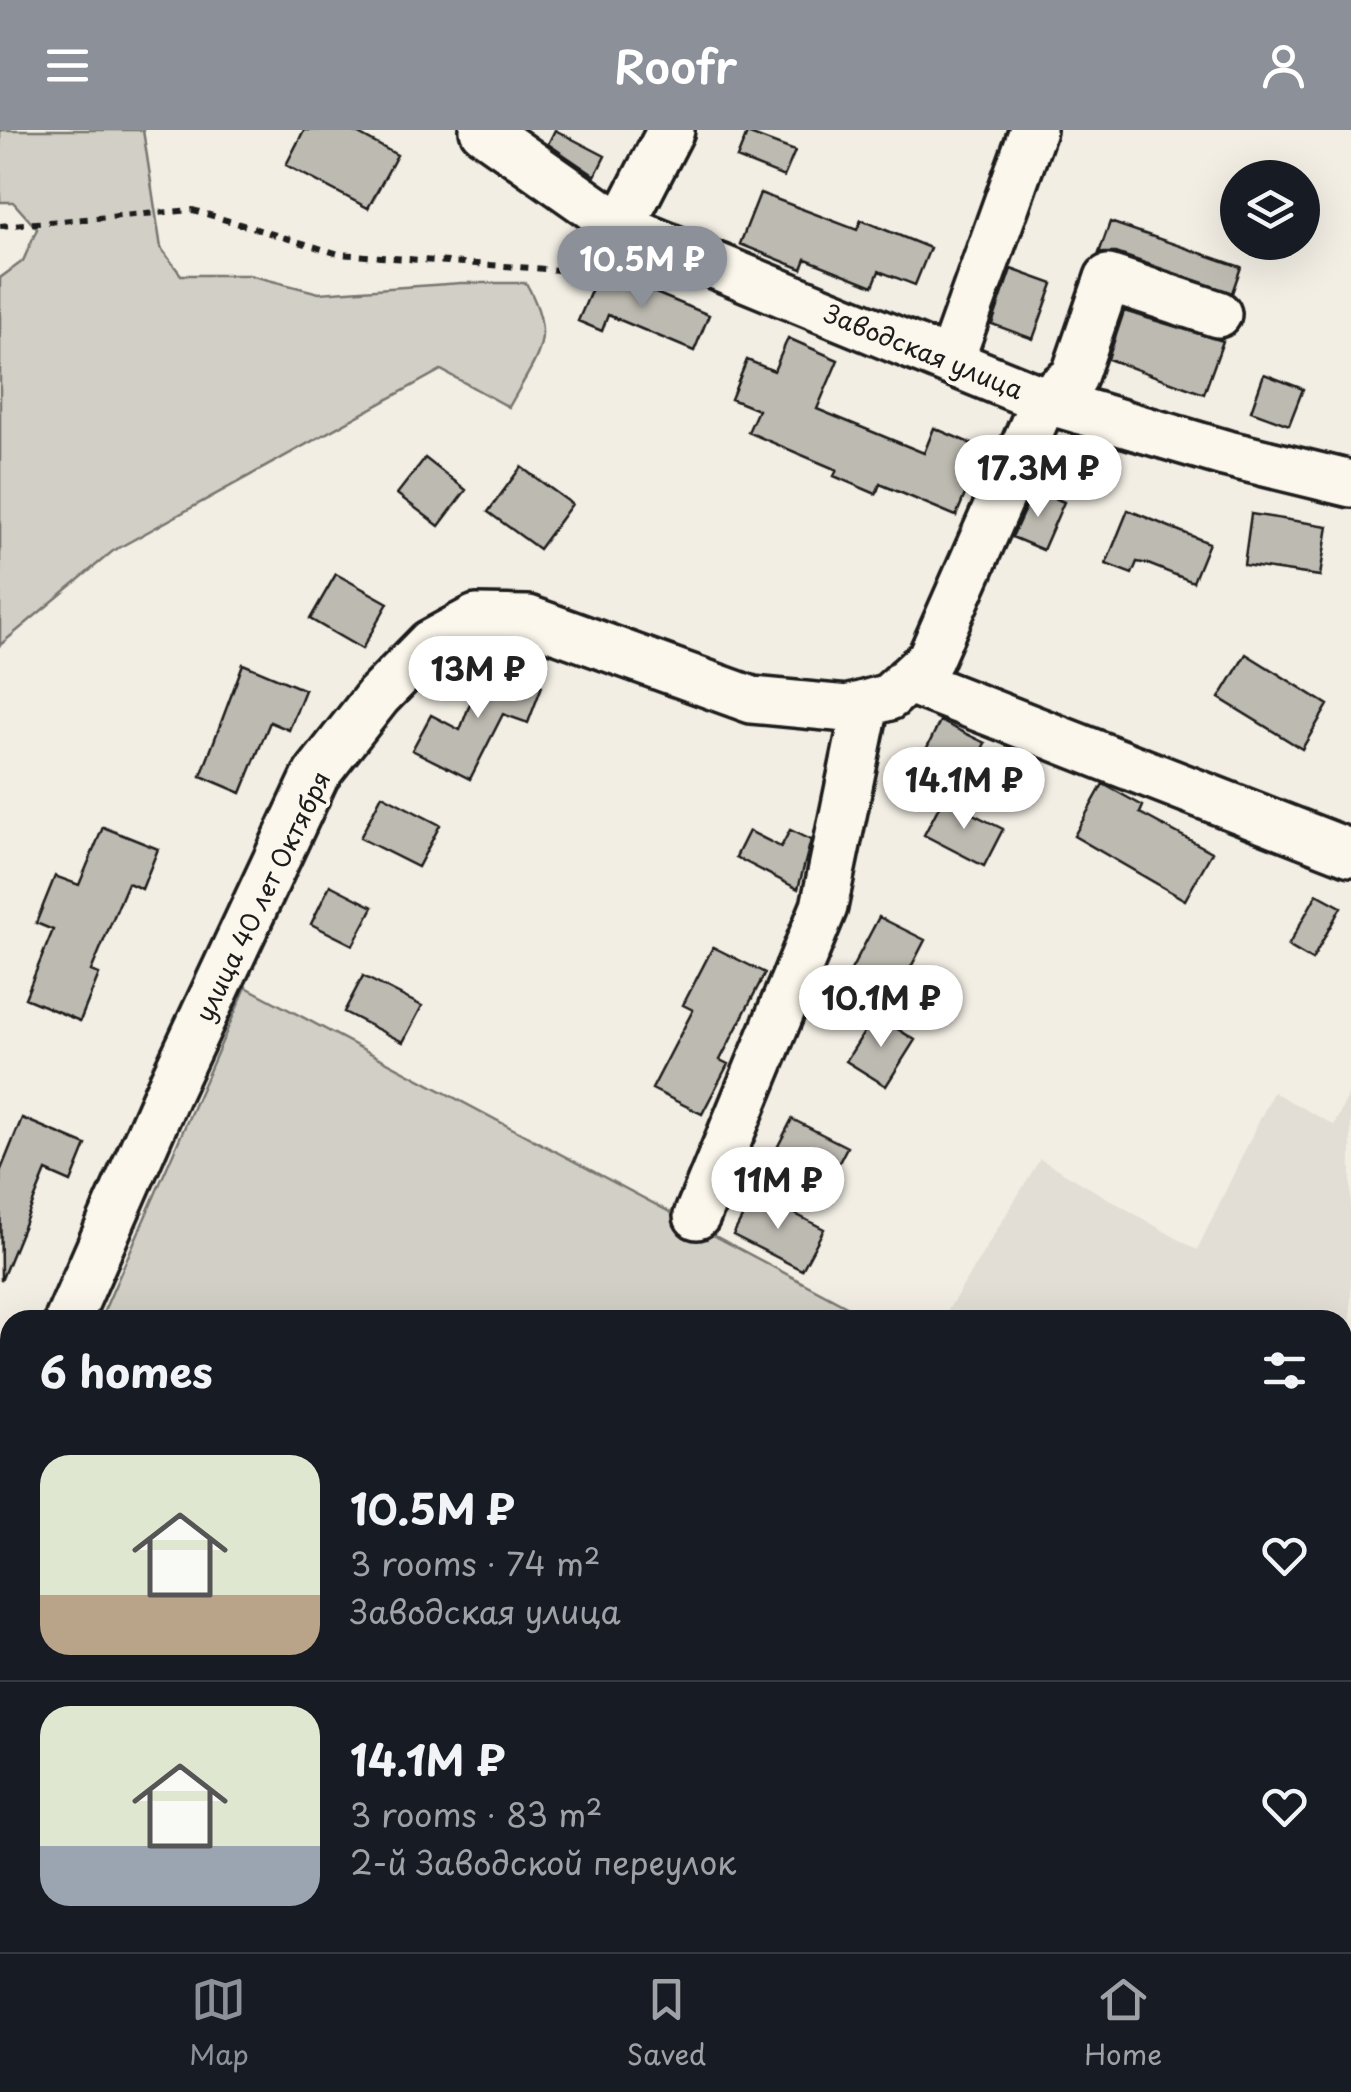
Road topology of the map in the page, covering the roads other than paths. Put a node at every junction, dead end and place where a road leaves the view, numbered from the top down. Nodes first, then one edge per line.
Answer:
1 (483, 130) edge
2 (671, 130) edge
3 (1033, 130) edge
4 (620, 227) junction
5 (1218, 314) dead end
6 (950, 362) junction
7 (1044, 400) junction
8 (1351, 484) edge
9 (907, 680) junction
10 (866, 704) junction
11 (1351, 853) edge
12 (697, 1216) dead end
13 (72, 1310) edge

1 - 4 street, Заводская улица
2 - 4 street
3 - 6 street
4 - 6 street, Заводская улица
5 - 7 street
6 - 7 street, Заводская улица
7 - 8 street, Заводская улица
7 - 9 street, улица 40 лет Октября
9 - 10 street, улица 40 лет Октября
9 - 11 street
10 - 12 street
10 - 13 street, улица 40 лет Октября

